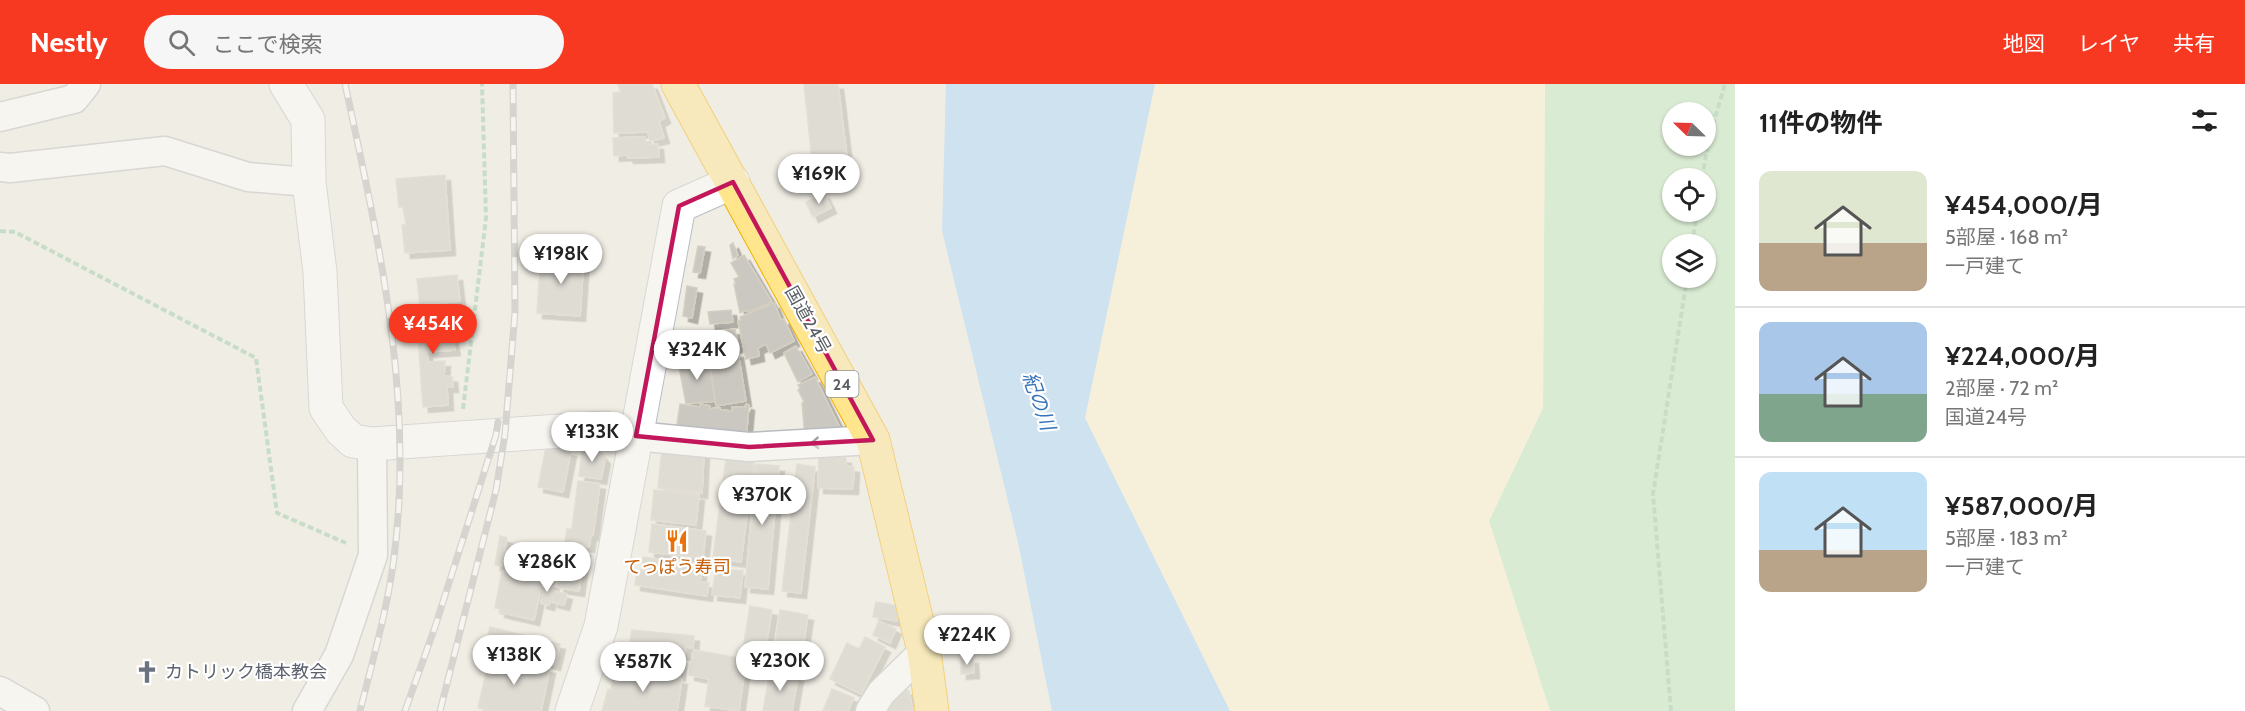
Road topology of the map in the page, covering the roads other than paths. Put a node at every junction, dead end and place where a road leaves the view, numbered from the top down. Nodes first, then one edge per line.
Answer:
1 (86, 84) edge
2 (286, 84) edge
3 (678, 84) edge
4 (0, 117) edge
5 (0, 167) edge
6 (309, 182) junction
7 (733, 182) junction
8 (636, 436) junction
9 (873, 440) junction
10 (372, 444) junction
11 (924, 651) junction
12 (0, 691) edge
13 (35, 711) edge
14 (307, 711) edge
15 (572, 711) edge
16 (870, 711) edge
17 (932, 711) edge

1 - 4 street
2 - 6 street
3 - 7 highway, 国道24号 / 24
5 - 6 street
6 - 10 street
7 - 8 street
7 - 9 highway, 国道24号 / 24
9 -> 8 street
8 - 10 street
8 - 15 street
9 - 11 highway, 国道24号 / 24
10 - 14 street
11 - 16 street
11 - 17 highway, 国道24号 / 24
12 - 13 street

